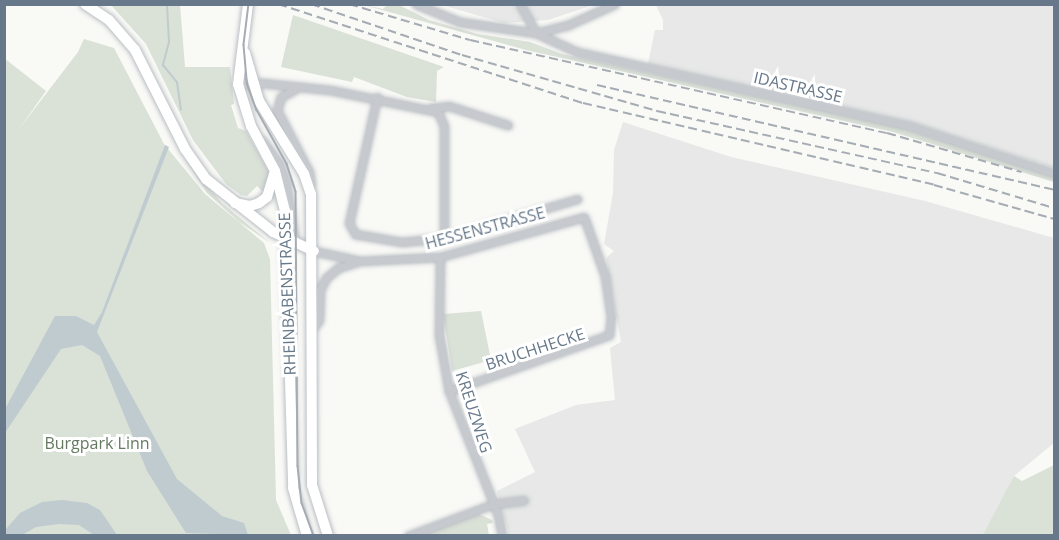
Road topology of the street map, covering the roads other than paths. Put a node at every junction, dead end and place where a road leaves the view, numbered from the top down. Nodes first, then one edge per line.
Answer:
1 (85, 4) edge
2 (248, 4) edge
3 (416, 4) edge
4 (520, 4) edge
5 (615, 4) edge
6 (243, 29) junction
7 (536, 33) junction
8 (252, 83) junction
9 (238, 84) junction
10 (300, 86) junction
11 (377, 97) junction
12 (431, 108) junction
13 (508, 125) dead end
14 (251, 126) junction
15 (275, 171) junction
16 (1054, 173) edge
17 (310, 190) junction
18 (577, 199) dead end
19 (231, 202) junction
20 (580, 216) joint
21 (444, 238) junction
22 (295, 243) junction
23 (314, 251) junction
24 (440, 257) junction
25 (360, 261) junction
26 (312, 330) junction
27 (449, 391) junction
28 (312, 414) junction
29 (524, 500) dead end
30 (493, 504) junction
31 (307, 536) edge
32 (328, 536) edge
33 (408, 536) edge
34 (502, 536) edge

1 - 19 main road
2 - 6 main road
3 - 7 street
4 - 7 street
5 - 7 street
6 - 8 main road, RHEINBABENSTRASSE
6 - 9 main road, RHEINBABENSTRASSE
7 - 16 street, IDASTRASSE
8 - 9 street
8 - 10 street
8 - 17 main road, RHEINBABENSTRASSE
9 - 14 main road, RHEINBABENSTRASSE
10 - 11 street
10 - 17 street
11 - 12 street
11 - 21 street
12 - 13 street
12 - 21 street
14 - 15 main road, RHEINBABENSTRASSE
14 - 22 street
15 - 19 main road
15 - 22 main road, RHEINBABENSTRASSE
17 - 23 main road, RHEINBABENSTRASSE
18 - 21 street
19 - 22 main road
20 - 24 street, HESSENSTRASSE
20 - 27 street, BRUCHHECKE
22 - 23 main road
22 - 28 street, RHEINBABENSTRASSE
22 - 31 main road, RHEINBABENSTRASSE
23 - 25 street, HESSENSTRASSE
23 - 26 main road, RHEINBABENSTRASSE
24 - 25 street, HESSENSTRASSE
24 - 27 street, KREUZWEG
25 - 26 street, HESSENSTRASSE
26 - 28 main road, RHEINBABENSTRASSE
27 - 30 street, KREUZWEG
28 - 32 main road, RHEINBABENSTRASSE
29 - 30 street
30 - 33 street
30 - 34 street, KREUZWEG

